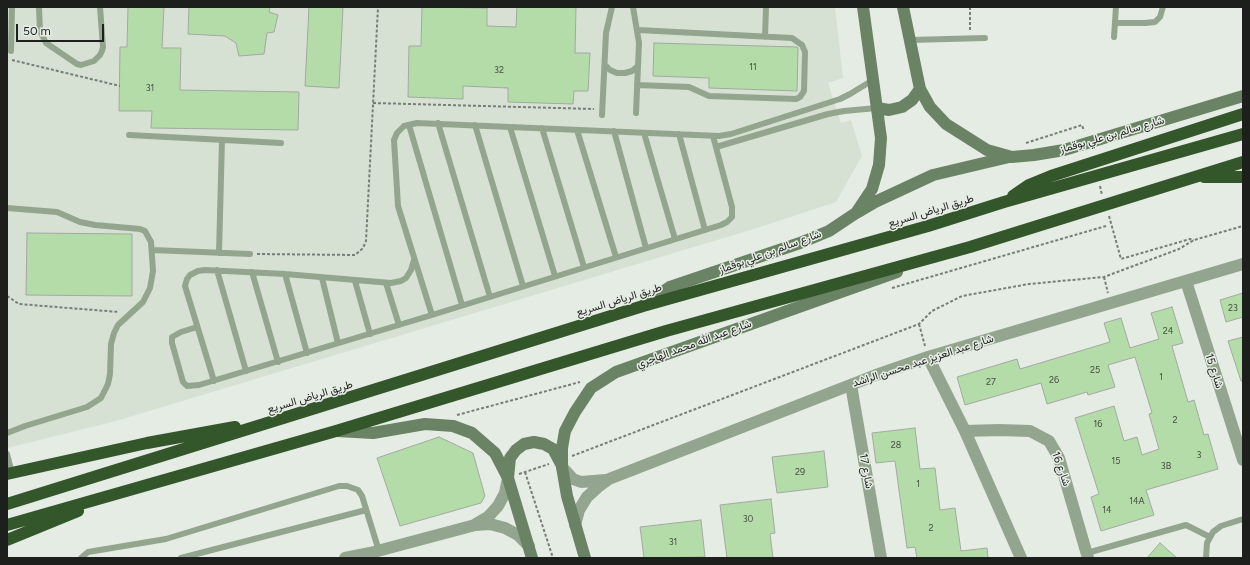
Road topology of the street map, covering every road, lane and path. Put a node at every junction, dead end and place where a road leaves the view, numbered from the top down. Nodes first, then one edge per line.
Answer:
1 (12, 7) edge
2 (39, 7) edge
3 (100, 7) edge
4 (378, 7) edge
5 (612, 7) edge
6 (633, 7) edge
7 (766, 7) edge
8 (863, 7) edge
9 (903, 7) edge
10 (970, 7) edge
11 (1116, 7) edge
12 (1163, 7) edge
13 (1115, 23) junction
14 (638, 30) junction
15 (765, 37) junction
16 (1114, 37) dead end
17 (970, 38) junction
18 (985, 38) dead end
19 (910, 40) junction
20 (11, 51) joint
21 (604, 65) junction
22 (638, 66) junction
23 (873, 80) junction
24 (637, 85) junction
25 (120, 86) dead end
26 (920, 89) junction
27 (1243, 96) edge
28 (373, 103) junction
29 (877, 108) junction
30 (602, 112) joint
31 (636, 113) dead end
32 (1243, 114) edge
33 (438, 124) junction
34 (409, 125) junction
35 (475, 125) junction
36 (510, 127) junction
37 (542, 128) junction
38 (577, 130) junction
39 (614, 131) junction
40 (644, 133) junction
41 (1084, 133) dead end
42 (679, 134) junction
43 (1243, 134) edge
44 (129, 135) dead end
45 (713, 136) junction
46 (222, 140) junction
47 (281, 143) dead end
48 (1025, 144) dead end
49 (716, 147) junction
50 (1012, 157) junction
51 (1243, 162) edge
52 (1192, 177) junction
53 (1243, 177) edge
54 (1100, 185) dead end
55 (1104, 200) dead end
56 (1004, 202) junction
57 (7, 208) edge
58 (856, 213) junction
59 (1108, 214) dead end
60 (1106, 226) dead end
61 (1243, 226) edge
62 (705, 230) junction
63 (675, 239) junction
64 (1194, 240) junction
65 (970, 247) junction
66 (646, 248) junction
67 (152, 250) junction
68 (219, 253) junction
69 (250, 254) joint
70 (616, 257) junction
71 (414, 258) junction
72 (1243, 264) edge
73 (584, 267) junction
74 (217, 270) junction
75 (252, 272) junction
76 (285, 274) junction
77 (555, 276) junction
78 (1104, 277) junction
79 (322, 278) junction
80 (355, 281) junction
81 (1186, 281) junction
82 (386, 283) junction
83 (523, 286) junction
84 (886, 289) dead end
85 (7, 296) edge
86 (490, 296) junction
87 (1111, 303) junction
88 (462, 305) junction
89 (643, 306) junction
90 (131, 313) junction
91 (432, 315) junction
92 (919, 324) junction
93 (399, 325) junction
94 (197, 327) junction
95 (370, 334) junction
96 (338, 343) junction
97 (307, 353) junction
98 (928, 357) junction
99 (278, 362) junction
100 (246, 371) junction
101 (585, 380) dead end
102 (214, 381) junction
103 (850, 384) junction
104 (291, 416) junction
105 (456, 416) dead end
106 (336, 431) junction
107 (965, 431) junction
108 (7, 433) edge
109 (7, 454) edge
110 (1243, 460) edge
111 (562, 463) junction
112 (525, 472) junction
113 (10, 474) edge
114 (508, 478) junction
115 (609, 479) junction
116 (132, 489) junction
117 (7, 504) edge
118 (366, 510) junction
119 (1243, 519) edge
120 (7, 524) edge
121 (475, 525) junction
122 (576, 525) junction
123 (1210, 537) junction
124 (7, 540) edge
125 (529, 546) junction
126 (379, 551) junction
127 (1088, 555) edge
128 (81, 558) edge
129 (181, 558) edge
130 (345, 558) edge
131 (532, 558) edge
132 (552, 558) edge
133 (586, 558) edge
134 (881, 558) edge
135 (1021, 558) edge
136 (1206, 558) edge

1 - 20 lane
2 - 3 lane
4 - 28 path
5 - 21 lane
6 - 14 lane
7 - 15 lane
8 - 23 main road, شارع سالم بن علي بوقماز
9 - 19 main road, شارع سالم بن علي بوقماز
10 - 17 path
11 - 13 lane
12 - 13 lane
13 - 16 lane
14 - 15 lane
14 - 22 lane
15 - 24 lane
17 - 18 lane
17 - 19 lane
19 - 26 main road, شارع سالم بن علي بوقماز
20 - 25 path
21 - 22 lane
21 - 30 lane
22 - 24 lane
23 - 29 main road, شارع سالم بن علي بوقماز
23 - 45 lane
24 - 31 lane
26 - 29 main road
26 - 50 main road, شارع سالم بن علي بوقماز
27 - 50 main road, شارع سالم بن علي بوقماز
28 - 30 path
28 - 69 path
29 - 49 lane
29 - 58 main road, شارع سالم بن علي بوقماز
32 - 56 highway
33 - 34 lane
33 - 35 lane
33 - 86 lane
34 - 71 lane
34 - 88 lane
35 - 36 lane
35 - 83 lane
36 - 37 lane
36 - 77 lane
37 - 38 lane
37 - 73 lane
38 - 39 lane
38 - 70 lane
39 - 40 lane
39 - 66 lane
40 - 42 lane
40 - 63 lane
41 - 48 path
42 - 45 lane
42 - 62 lane
43 - 56 highway, طريق الرياض السريع
44 - 46 lane
45 - 49 lane
46 - 47 lane
46 - 68 lane
49 - 62 lane
50 - 58 main road
51 - 52 highway
52 - 53 highway
52 - 65 highway
54 - 55 path
56 - 89 highway, طريق الرياض السريع
57 - 67 lane
58 - 89 main road, شارع سالم بن علي بوقماز
59 - 64 path
60 - 84 path
61 - 64 path
62 - 63 lane
63 - 66 lane
64 - 78 path
65 - 106 highway
65 - 111 main road, شارع عبد الله محمد الهاجري
66 - 70 lane
67 - 68 lane
67 - 90 lane
68 - 69 lane
70 - 73 lane
71 - 82 lane
71 - 91 lane
72 - 81 street, شارع عبد العزيز عبد محسن الراشد
73 - 77 lane
74 - 75 lane
74 - 94 lane
74 - 100 lane
75 - 76 lane
75 - 99 lane
76 - 79 lane
76 - 97 lane
77 - 83 lane
78 - 87 path
78 - 92 path
79 - 80 lane
79 - 96 lane
80 - 82 lane
80 - 95 lane
81 - 87 street, شارع عبد العزيز عبد محسن الراشد
81 - 110 street, شارع 15
82 - 93 lane
83 - 86 lane
85 - 90 path
86 - 88 lane
87 - 98 street, شارع عبد العزيز عبد محسن الراشد
88 - 91 lane
89 - 104 highway, طريق الرياض السريع
90 - 108 lane
91 - 93 lane
92 - 98 path
92 - 111 path
93 - 95 lane
94 - 102 lane
94 - 102 lane
95 - 96 lane
96 - 97 lane
97 - 99 lane
98 - 103 street, شارع عبد العزيز عبد محسن الراشد
98 - 107 street
99 - 100 lane
100 - 102 lane
101 - 105 path
103 - 115 street, شارع عبد العزيز عبد محسن الراشد
103 - 134 street, شارع 17
104 - 113 highway
104 - 117 highway, طريق الرياض السريع
106 - 114 main road
106 - 116 highway
107 - 127 street, شارع 16
107 - 135 street
109 - 113 lane
111 - 112 path
111 - 114 main road
111 - 115 street, شارع عبد العزيز عبد محسن الراشد
111 - 122 main road, شارع عبد الله محمد الهاجري
112 - 114 path
112 - 132 path
114 - 121 street
114 - 125 main road
115 - 122 street, شارع عبد العزيز عبد محسن الراشد
116 - 120 highway
116 - 124 highway
118 - 126 lane
118 - 128 lane
118 - 129 lane
119 - 123 lane
121 - 125 street
121 - 126 street
122 - 133 main road, شارع عبد الله محمد الهاجري
123 - 127 lane
123 - 136 lane
125 - 131 main road
126 - 130 street

